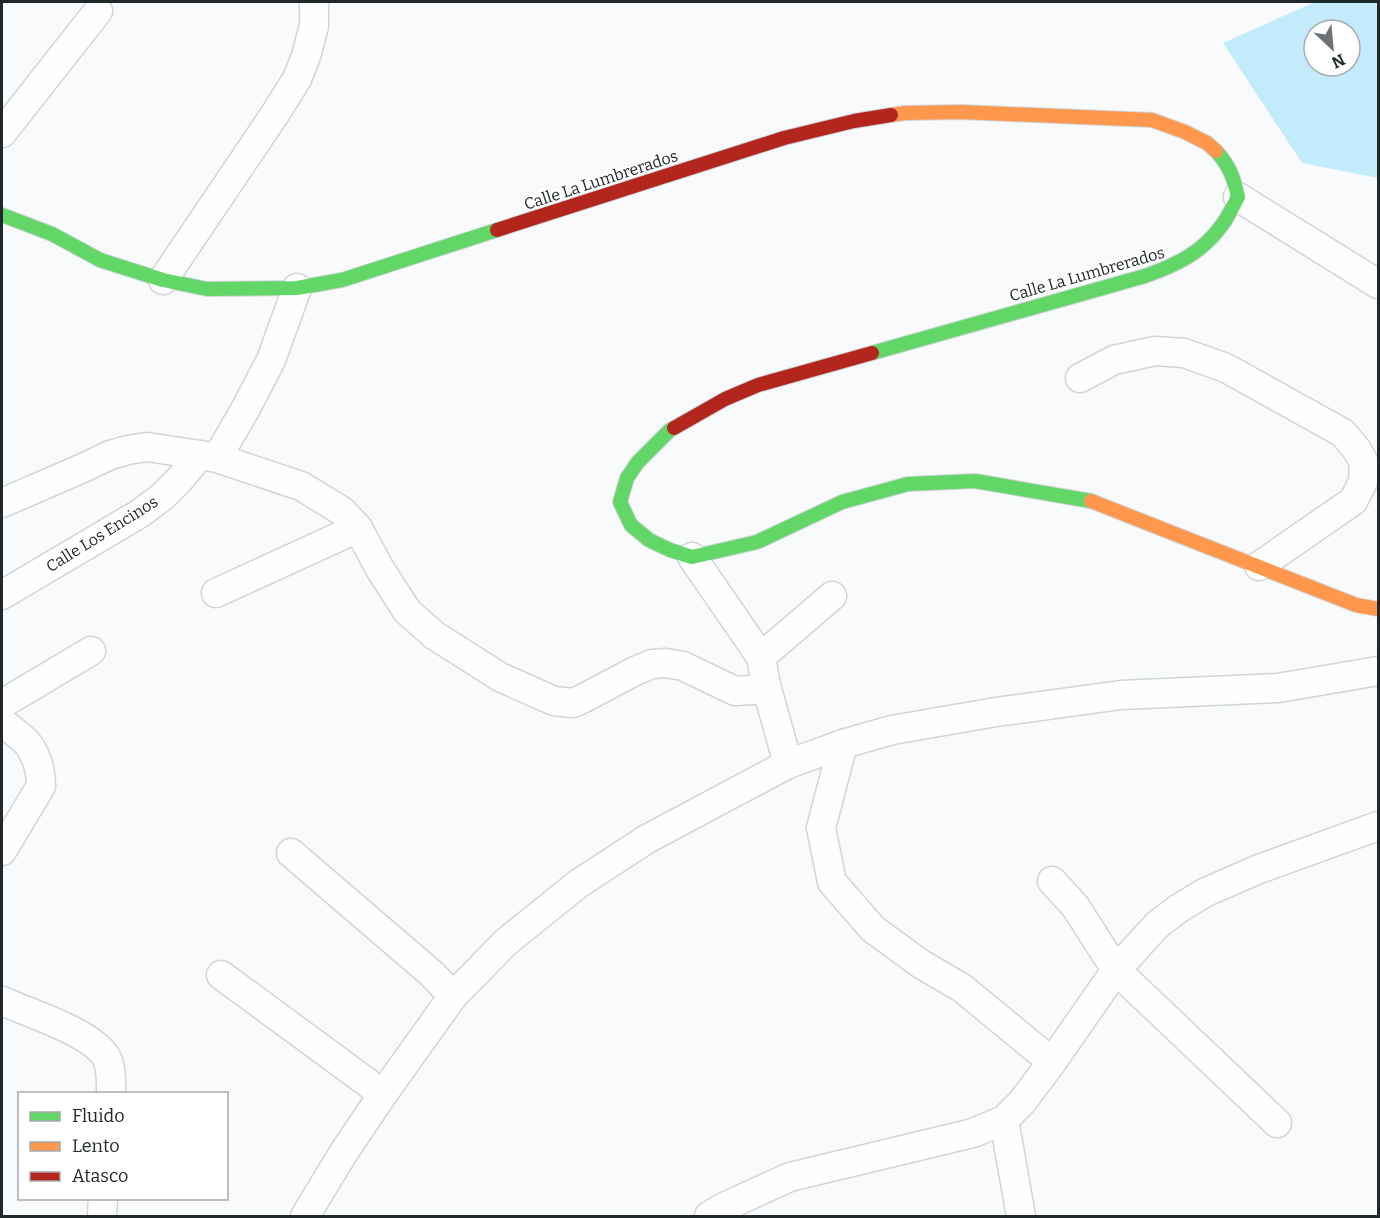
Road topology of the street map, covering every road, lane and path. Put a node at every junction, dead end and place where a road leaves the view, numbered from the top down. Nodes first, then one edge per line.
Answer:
1 (314, 2) edge
2 (98, 11) dead end
3 (2, 133) edge
4 (1238, 196) junction
5 (2, 215) edge
6 (163, 280) junction
7 (1378, 284) edge
8 (297, 288) junction
9 (1080, 378) dead end
10 (208, 457) junction
11 (2, 503) edge
12 (358, 528) junction
13 (692, 557) junction
14 (1259, 566) junction
15 (216, 593) dead end
16 (2, 595) edge
17 (832, 596) dead end
18 (1378, 609) edge
19 (91, 651) dead end
20 (761, 657) junction
21 (1378, 671) edge
22 (766, 685) junction
23 (2, 704) edge
24 (2, 722) edge
25 (843, 744) junction
26 (788, 764) junction
27 (1378, 826) edge
28 (2, 851) edge
29 (291, 853) dead end
30 (1052, 881) dead end
31 (1116, 970) junction
32 (221, 975) dead end
33 (453, 996) junction
34 (2, 1001) edge
35 (1052, 1062) junction
36 (111, 1092) edge
37 (383, 1094) junction
38 (1004, 1120) junction
39 (1277, 1123) dead end
40 (104, 1200) edge
41 (102, 1216) edge
42 (304, 1216) edge
43 (709, 1216) edge
44 (1021, 1216) edge

1 - 6 street
2 - 3 street
4 - 7 street
4 - 8 street, Calle La Lumbrerados
4 - 13 street, Calle La Lumbrerados
5 - 6 street, Calle La Lumbrerados
6 - 8 street, Calle La Lumbrerados
8 - 10 street, Calle Los Encinos
9 - 14 street
10 - 11 street
10 - 12 street
10 - 16 street, Calle Los Encinos
12 - 15 street
12 - 22 street
13 - 14 street
13 - 20 street
14 - 18 street
17 - 20 street
19 - 23 street
20 - 22 street
21 - 25 street
22 - 26 street
24 - 28 street
25 - 26 street
25 - 35 street
26 - 33 street
27 - 31 street
29 - 33 street
30 - 31 street
31 - 35 street
31 - 39 street
32 - 37 street
33 - 37 street
34 - 36 street
35 - 38 street
37 - 42 street
38 - 43 street
38 - 44 street
40 - 41 street

